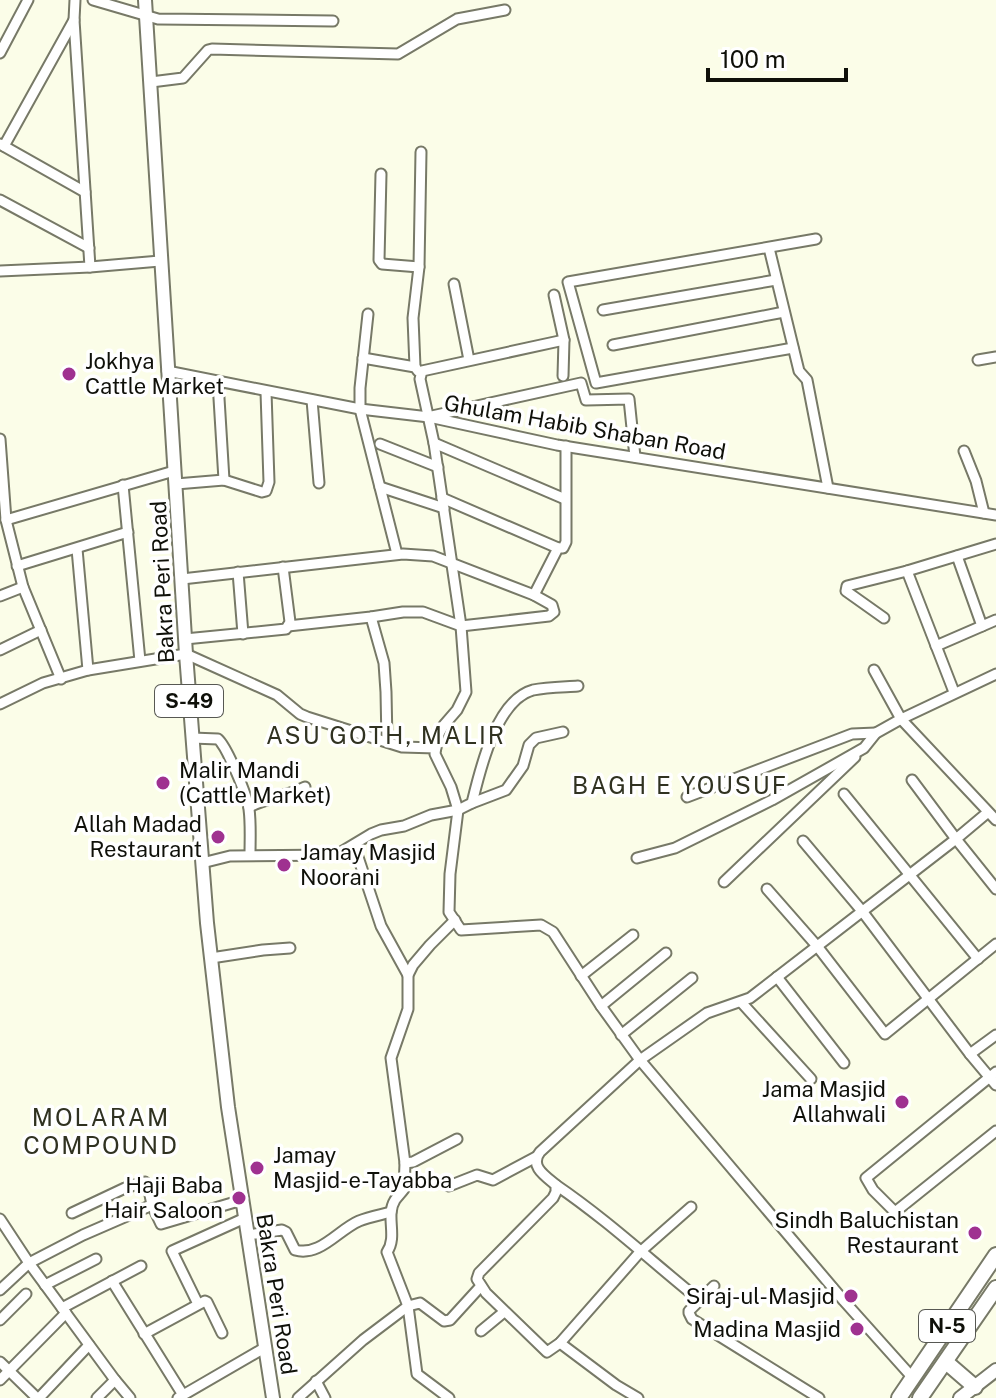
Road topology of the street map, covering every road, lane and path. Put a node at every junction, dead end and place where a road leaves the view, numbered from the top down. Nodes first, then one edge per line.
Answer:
1 (28, 0) edge
2 (75, 0) edge
3 (93, 0) edge
4 (145, 0) edge
5 (505, 10) dead end
6 (146, 15) junction
7 (74, 20) junction
8 (333, 21) dead end
9 (0, 53) edge
10 (151, 82) junction
11 (2, 145) edge
12 (421, 152) dead end
13 (381, 174) dead end
14 (85, 192) junction
15 (0, 200) edge
16 (816, 239) dead end
17 (89, 248) junction
18 (769, 248) junction
19 (160, 261) junction
20 (90, 267) junction
21 (419, 267) junction
22 (0, 271) edge
23 (776, 280) junction
24 (454, 284) dead end
25 (554, 295) dead end
26 (603, 310) dead end
27 (784, 312) junction
28 (368, 314) dead end
29 (564, 340) junction
30 (613, 345) dead end
31 (793, 348) junction
32 (996, 357) edge
33 (363, 358) junction
34 (469, 360) junction
35 (978, 360) dead end
36 (417, 370) junction
37 (167, 371) junction
38 (563, 376) dead end
39 (218, 382) junction
40 (266, 392) junction
41 (312, 400) junction
42 (360, 409) junction
43 (429, 417) junction
44 (0, 439) edge
45 (434, 443) junction
46 (380, 444) dead end
47 (566, 446) junction
48 (964, 451) dead end
49 (635, 457) junction
50 (438, 467) junction
51 (2, 470) edge
52 (175, 478) junction
53 (224, 480) junction
54 (319, 483) dead end
55 (123, 485) junction
56 (380, 487) junction
57 (828, 488) junction
58 (565, 499) junction
59 (443, 503) junction
60 (984, 513) junction
61 (996, 515) edge
62 (6, 520) junction
63 (128, 532) junction
64 (996, 544) edge
65 (558, 548) junction
66 (77, 549) junction
67 (397, 554) junction
68 (957, 556) junction
69 (453, 564) junction
70 (17, 566) junction
71 (283, 567) junction
72 (907, 571) junction
73 (238, 572) junction
74 (182, 579) junction
75 (23, 587) junction
76 (534, 595) junction
77 (0, 596) edge
78 (371, 617) junction
79 (884, 618) dead end
80 (996, 620) edge
81 (288, 626) junction
82 (461, 626) junction
83 (982, 626) junction
84 (41, 630) junction
85 (243, 634) junction
86 (185, 639) junction
87 (936, 646) junction
88 (0, 650) edge
89 (186, 654) junction
90 (140, 661) junction
91 (88, 670) junction
92 (874, 670) dead end
93 (996, 674) edge
94 (61, 679) junction
95 (578, 686) dead end
96 (954, 692) junction
97 (0, 704) edge
98 (901, 719) junction
99 (563, 732) dead end
100 (876, 733) junction
101 (192, 738) junction
102 (387, 742) junction
103 (436, 748) junction
104 (864, 748) junction
105 (912, 780) dead end
106 (305, 787) dead end
107 (844, 794) dead end
108 (687, 797) dead end
109 (472, 803) junction
110 (249, 807) junction
111 (458, 810) junction
112 (987, 813) junction
113 (996, 820) edge
114 (956, 839) junction
115 (803, 841) dead end
116 (354, 845) junction
117 (250, 855) junction
118 (637, 858) dead end
119 (202, 863) junction
120 (910, 875) junction
121 (724, 882) dead end
122 (767, 889) dead end
123 (996, 889) edge
124 (862, 911) junction
125 (455, 920) junction
126 (633, 935) dead end
127 (996, 944) edge
128 (817, 946) junction
129 (290, 948) dead end
130 (666, 953) dead end
131 (211, 958) junction
132 (978, 959) junction
133 (408, 975) junction
134 (581, 976) junction
135 (777, 977) junction
136 (692, 978) dead end
137 (929, 998) junction
138 (741, 1002) junction
139 (601, 1006) junction
140 (621, 1035) junction
141 (996, 1035) edge
142 (970, 1054) junction
143 (640, 1060) junction
144 (844, 1063) dead end
145 (994, 1078) edge
146 (811, 1079) dead end
147 (996, 1131) edge
148 (457, 1139) dead end
149 (536, 1157) junction
150 (405, 1163) junction
151 (556, 1185) junction
152 (449, 1186) dead end
153 (242, 1200) junction
154 (152, 1205) junction
155 (691, 1207) dead end
156 (391, 1212) junction
157 (72, 1213) dead end
158 (245, 1218) junction
159 (0, 1219) edge
160 (248, 1235) junction
161 (640, 1252) junction
162 (996, 1255) edge
163 (96, 1259) dead end
164 (29, 1263) junction
165 (141, 1266) dead end
166 (112, 1281) junction
167 (45, 1285) junction
168 (481, 1286) junction
169 (714, 1286) dead end
170 (996, 1288) edge
171 (0, 1290) edge
172 (26, 1294) dead end
173 (697, 1298) dead end
174 (198, 1304) junction
175 (408, 1306) junction
176 (64, 1311) junction
177 (504, 1312) junction
178 (0, 1320) edge
179 (481, 1331) dead end
180 (222, 1333) dead end
181 (144, 1334) junction
182 (560, 1343) junction
183 (89, 1345) junction
184 (266, 1347) junction
185 (0, 1362) edge
186 (946, 1362) junction
187 (996, 1370) edge
188 (9, 1371) junction
189 (912, 1377) junction
190 (0, 1380) edge
191 (115, 1380) junction
192 (316, 1381) junction
193 (975, 1387) junction
194 (180, 1397) edge
195 (38, 1398) edge
196 (97, 1398) edge
197 (130, 1398) edge
198 (273, 1398) edge
199 (298, 1398) edge
200 (325, 1398) edge
201 (449, 1398) edge
202 (638, 1398) edge
203 (819, 1398) edge
204 (899, 1398) edge
205 (920, 1398) edge
206 (960, 1398) edge

1 - 9 street
2 - 7 street
3 - 6 street
4 - 6 main road, Bakra Peri Road / S-49
5 - 10 street
6 - 8 street
6 - 10 main road, Bakra Peri Road / S-49
7 - 11 street
7 - 14 street
10 - 19 main road, Bakra Peri Road / S-49
11 - 14 street
12 - 21 street
13 - 21 street
14 - 17 street
15 - 17 street
16 - 18 street
17 - 20 street
18 - 23 street
18 - 31 street
19 - 20 street
19 - 37 main road, Bakra Peri Road / S-49
20 - 22 street
21 - 36 street
23 - 26 street
23 - 27 street
24 - 34 street
25 - 29 street
27 - 30 street
27 - 31 street
28 - 33 street
29 - 34 street
29 - 38 street
31 - 57 street
32 - 35 street
33 - 36 street
33 - 42 street
34 - 36 street
36 - 43 street
37 - 39 street, Ghulam Habib Shaban Road
37 - 52 main road, Bakra Peri Road / S-49
39 - 40 street, Ghulam Habib Shaban Road
39 - 53 street
40 - 41 street, Ghulam Habib Shaban Road
40 - 53 street
41 - 42 street, Ghulam Habib Shaban Road
41 - 54 street
42 - 43 street, Ghulam Habib Shaban Road
42 - 56 street
43 - 45 street
43 - 47 street, Ghulam Habib Shaban Road
43 - 49 street
44 - 51 street
45 - 50 street
45 - 58 street
46 - 50 street
47 - 49 street, Ghulam Habib Shaban Road
47 - 58 street
48 - 60 street
49 - 57 street, Ghulam Habib Shaban Road
50 - 59 street
51 - 62 street
52 - 53 street
52 - 55 street
52 - 74 main road, Bakra Peri Road / S-49
55 - 62 street
55 - 63 street
56 - 59 street
56 - 67 street
57 - 60 street, Ghulam Habib Shaban Road
58 - 65 street
59 - 65 street
59 - 69 street
60 - 61 street, Ghulam Habib Shaban Road
62 - 70 street
63 - 66 street
63 - 90 street
64 - 68 street
65 - 76 street
66 - 70 street
66 - 91 street
67 - 69 street
67 - 71 street
68 - 72 street
68 - 83 street
69 - 76 street
69 - 82 street
70 - 75 street
71 - 73 street
71 - 81 street
72 - 79 street
72 - 87 street
73 - 74 street
73 - 85 street
74 - 86 main road, Bakra Peri Road / S-49
75 - 77 street
75 - 84 street
76 - 82 street
78 - 81 street
78 - 82 street
78 - 102 street
80 - 83 street
81 - 85 street
82 - 103 street
83 - 87 street
84 - 88 street
84 - 94 street
85 - 86 street
86 - 89 main road, Bakra Peri Road / S-49
87 - 96 street
89 - 90 street
89 - 101 main road, Bakra Peri Road / S-49
89 - 102 street
90 - 91 street
91 - 94 street
92 - 98 street
93 - 96 street
94 - 97 street
95 - 109 street
96 - 98 street
98 - 100 street
98 - 112 street
99 - 109 street
100 - 104 street
100 - 108 street
101 - 110 street
101 - 119 main road, Bakra Peri Road / S-49
102 - 103 street
103 - 111 street
104 - 118 street
104 - 121 street
105 - 114 street
106 - 110 street
107 - 120 street
109 - 111 street
110 - 117 street
111 - 116 street
111 - 125 street
112 - 113 street
112 - 114 street
114 - 120 street
114 - 123 street
115 - 124 street
116 - 117 street
116 - 133 street
117 - 119 street
119 - 131 main road, Bakra Peri Road / S-49
120 - 124 street
120 - 132 street
122 - 128 street
124 - 128 street
124 - 137 street
125 - 133 street
125 - 134 street
126 - 134 street
127 - 132 street
128 - 135 street
128 - 137 street
129 - 131 street
130 - 139 street
131 - 153 main road, Bakra Peri Road / S-49
132 - 137 street
133 - 150 street
134 - 139 street
135 - 138 street
135 - 144 street
136 - 140 street
137 - 142 street
138 - 143 street
138 - 146 street
139 - 140 street
140 - 143 street
141 - 142 street
142 - 145 street
143 - 149 street
143 - 189 street
145 - 147 street
148 - 150 street
149 - 151 street
149 - 152 street
150 - 156 street
151 - 161 street
151 - 168 street
153 - 154 street
153 - 158 main road, Bakra Peri Road / S-49
154 - 157 street
154 - 164 street
155 - 161 street
156 - 160 street
156 - 175 street
158 - 160 main road, Bakra Peri Road / S-49
158 - 174 street
159 - 164 street
160 - 184 main road, Bakra Peri Road / S-49
161 - 173 street
161 - 182 street
162 - 189 highway, N-5
163 - 167 street
164 - 167 street
164 - 171 street
165 - 166 street
166 - 176 street
166 - 181 street
167 - 176 street
168 - 175 street
168 - 177 street
169 - 203 street
170 - 186 highway, N-5
172 - 178 street
174 - 180 street
174 - 181 street
175 - 192 street
175 - 201 street
176 - 183 street
176 - 188 street
177 - 179 street
177 - 182 street
181 - 194 street
182 - 202 street
183 - 191 street
183 - 195 street
184 - 194 street
184 - 198 main road, Bakra Peri Road / S-49
185 - 188 street
186 - 193 highway
186 - 205 highway, N-5
187 - 193 main road
188 - 190 street
188 - 195 street
189 - 204 highway, N-5
191 - 196 street
191 - 197 street
192 - 199 street
192 - 200 street
193 - 206 main road

